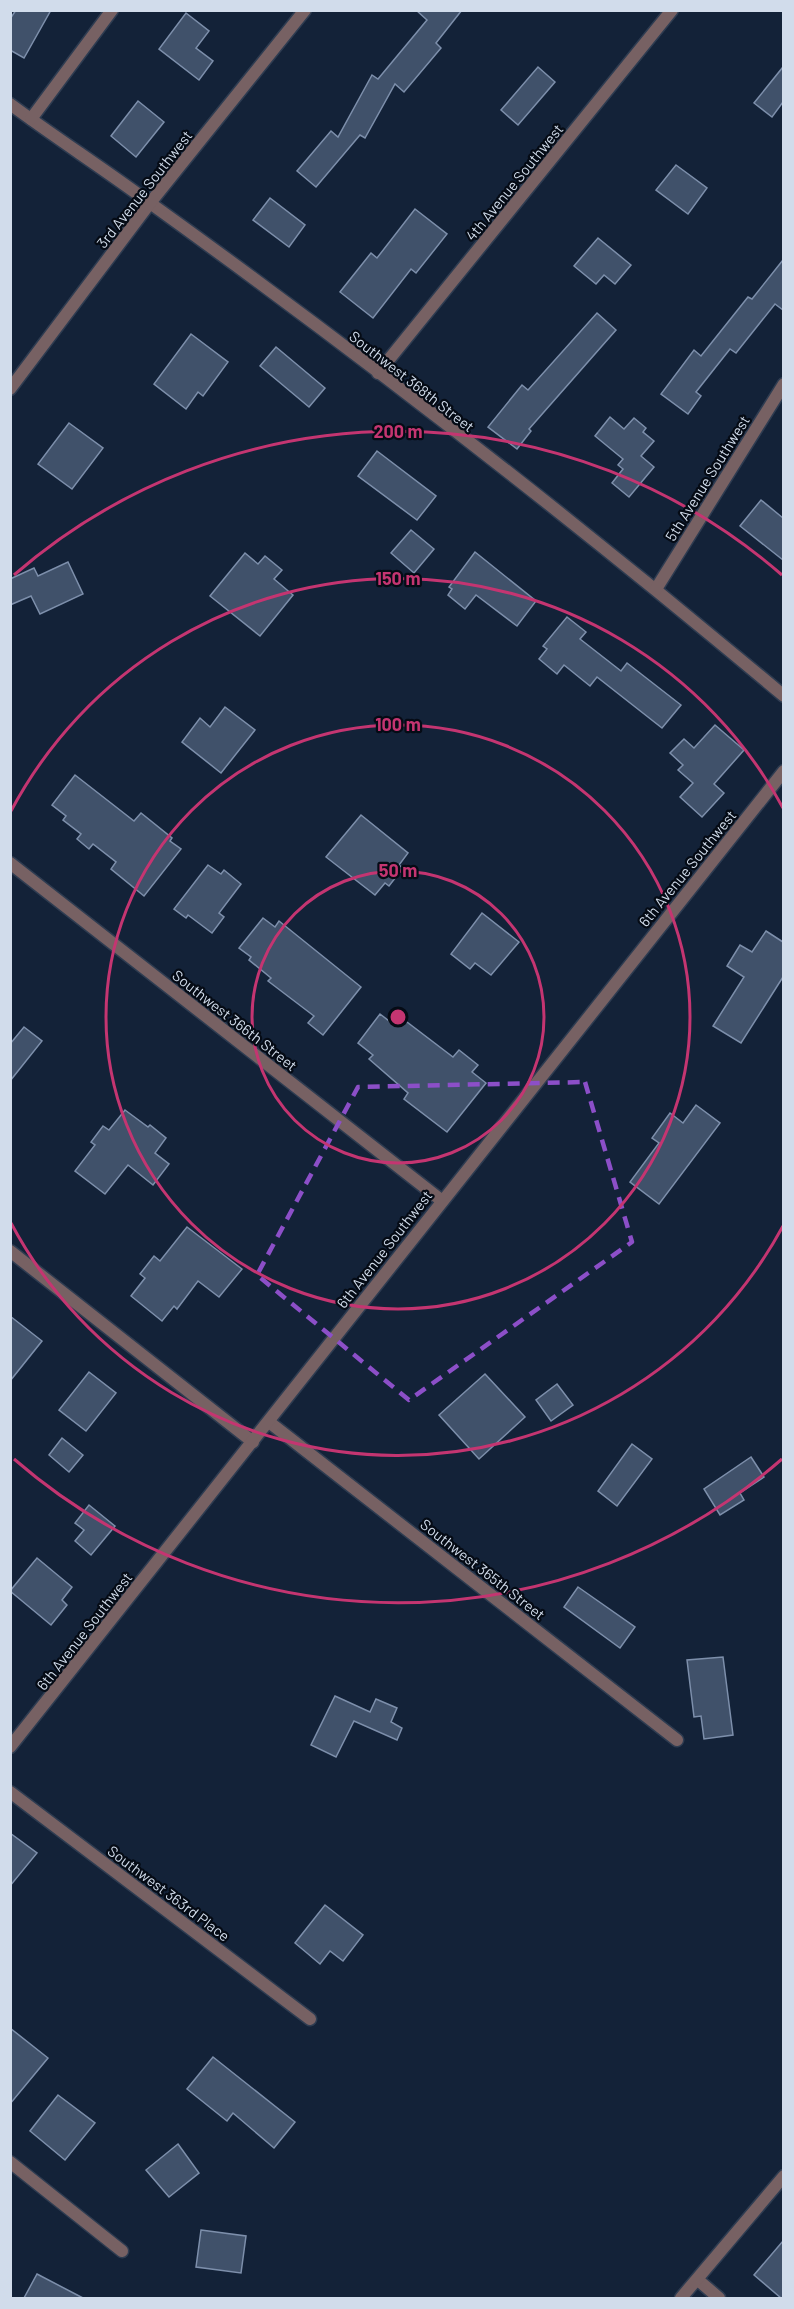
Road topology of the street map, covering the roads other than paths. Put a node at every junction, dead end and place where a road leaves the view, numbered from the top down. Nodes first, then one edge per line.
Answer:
1 (112, 10) edge
2 (305, 10) edge
3 (672, 10) edge
4 (10, 104) edge
5 (31, 119) junction
6 (150, 203) junction
7 (378, 373) junction
8 (783, 384) edge
9 (10, 390) edge
10 (656, 589) junction
11 (783, 696) edge
12 (783, 771) edge
13 (10, 863) edge
14 (441, 1200) junction
15 (10, 1251) edge
16 (269, 1422) junction
17 (253, 1442) junction
18 (677, 1740) dead end
19 (10, 1747) edge
20 (10, 1792) edge
21 (310, 2019) dead end
22 (10, 2162) edge
23 (783, 2176) edge
24 (122, 2252) dead end
25 (698, 2280) junction
26 (681, 2298) edge
27 (719, 2298) edge

1 - 5 street
2 - 6 street, 3rd Avenue Southwest
3 - 7 street, 4th Avenue Southwest
4 - 5 street, Southwest 368th Street
5 - 6 street, Southwest 368th Street
6 - 7 street, Southwest 368th Street
6 - 9 street, 3rd Avenue Southwest
7 - 10 street, Southwest 368th Street
8 - 10 street, 5th Avenue Southwest
10 - 11 street, Southwest 368th Street
12 - 14 street, 6th Avenue Southwest
13 - 14 street, Southwest 366th Street
14 - 16 street, 6th Avenue Southwest
15 - 17 street
16 - 17 street, 6th Avenue Southwest
16 - 18 street, Southwest 365th Street
17 - 19 street, 6th Avenue Southwest
20 - 21 street, Southwest 363rd Place
22 - 24 street
23 - 25 street
25 - 26 street
25 - 27 street

